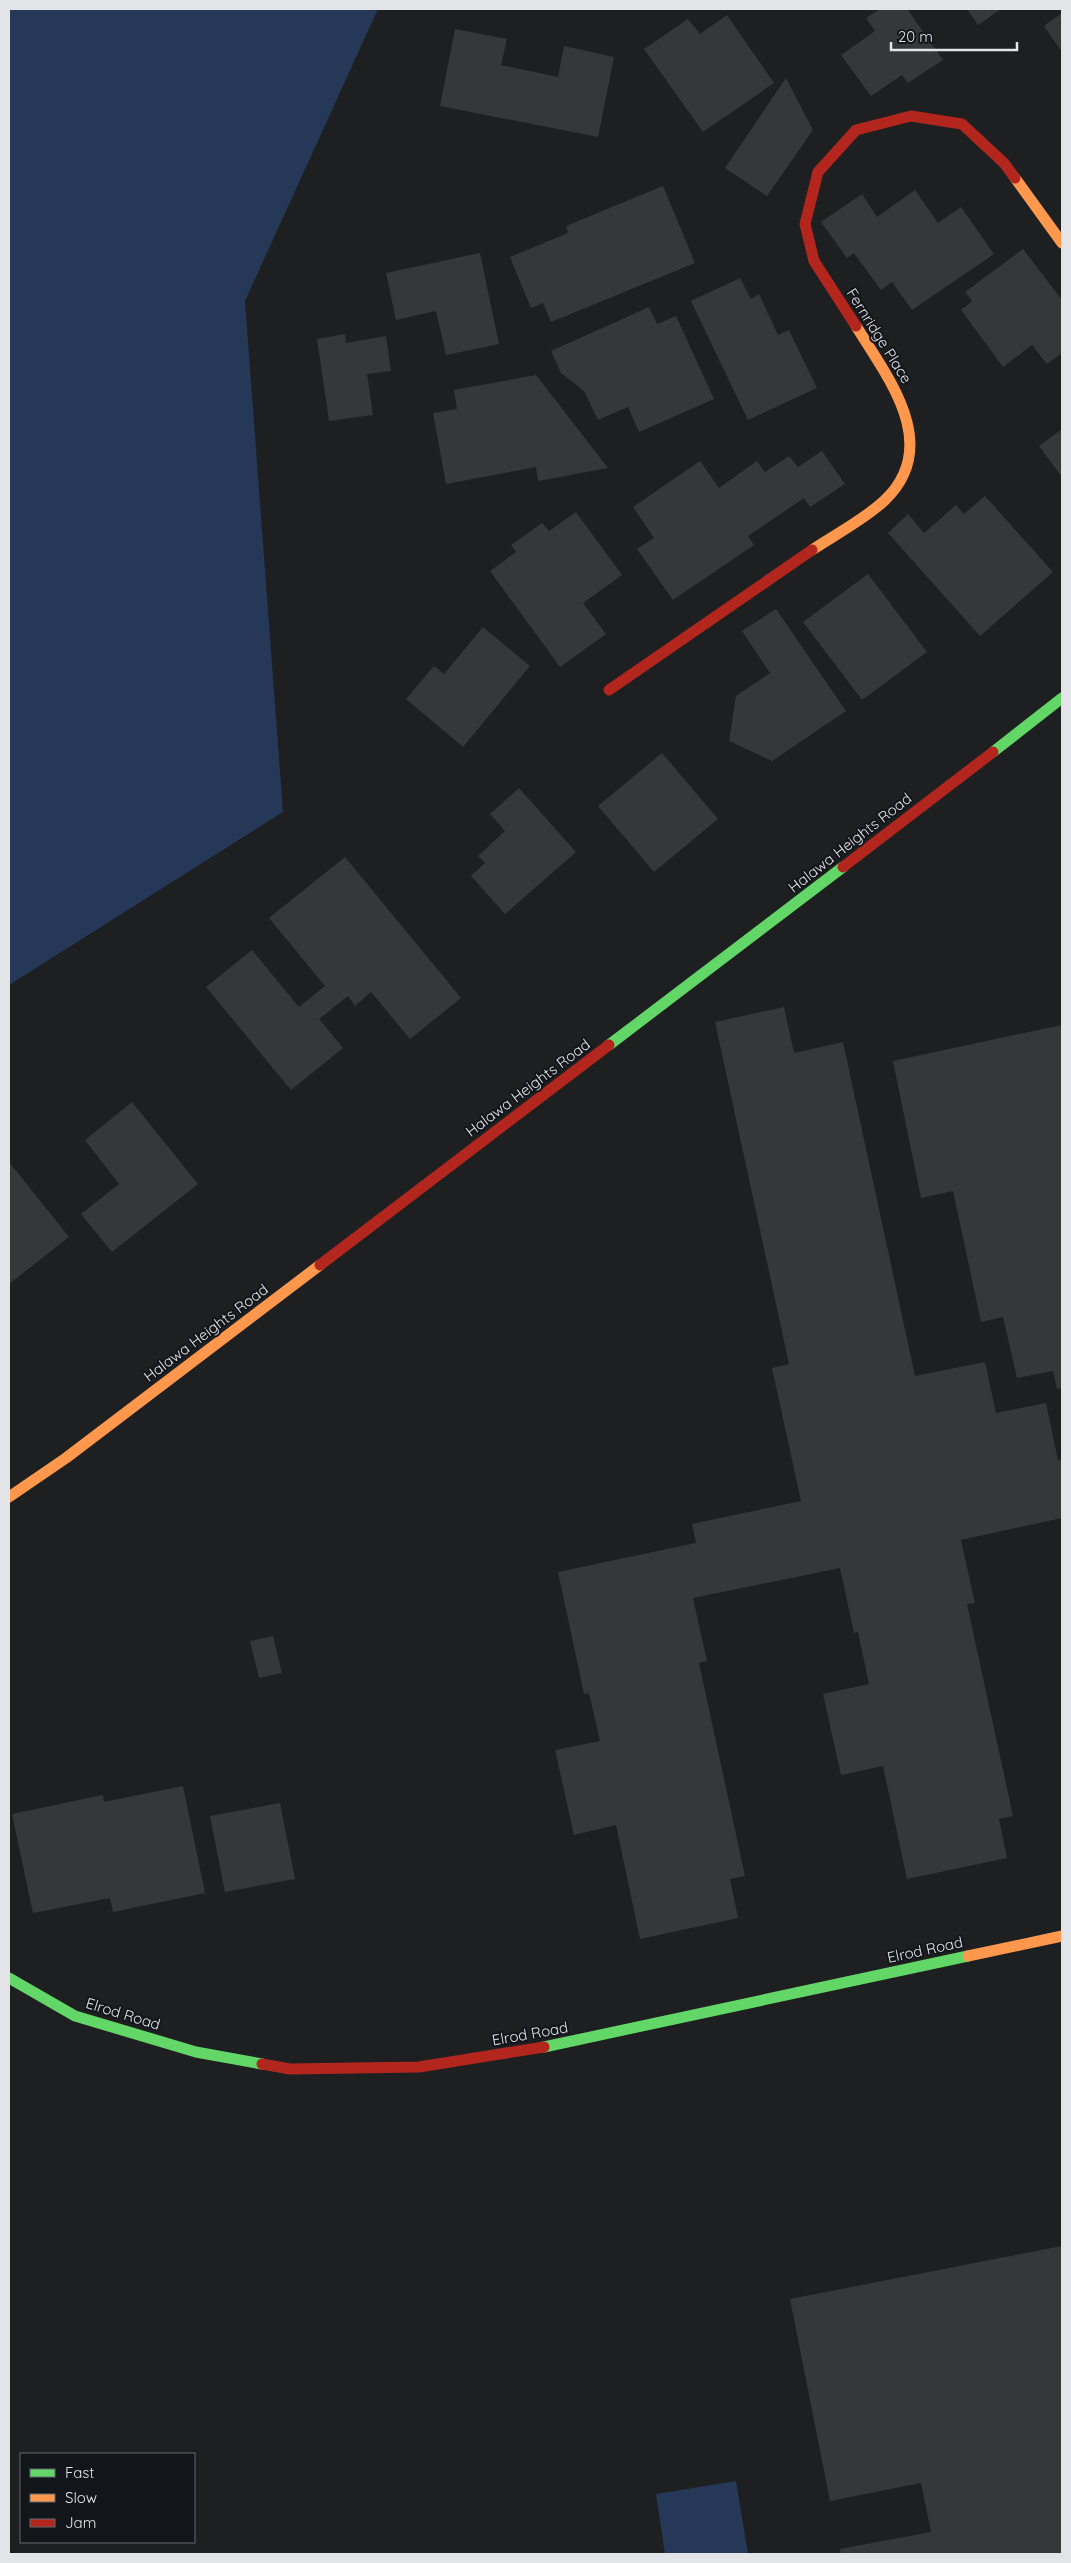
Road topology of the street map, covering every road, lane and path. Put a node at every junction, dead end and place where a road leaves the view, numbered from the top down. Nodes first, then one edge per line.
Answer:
1 (1062, 242) edge
2 (609, 690) dead end
3 (1062, 698) edge
4 (9, 1497) edge
5 (1062, 1936) edge
6 (9, 1978) edge

1 - 2 street, Fernridge Place
3 - 4 street, Halawa Heights Road
5 - 6 street, Elrod Road

